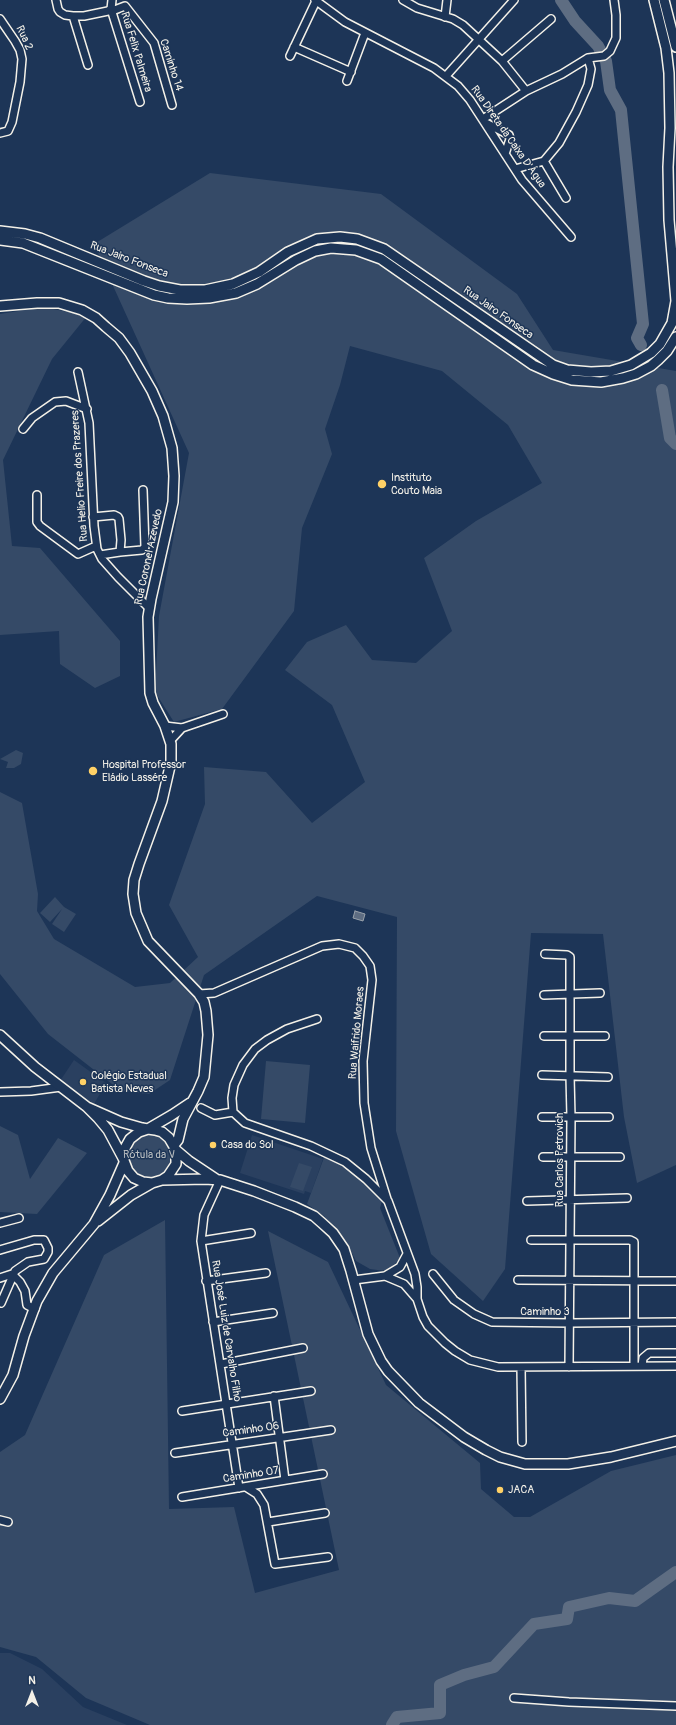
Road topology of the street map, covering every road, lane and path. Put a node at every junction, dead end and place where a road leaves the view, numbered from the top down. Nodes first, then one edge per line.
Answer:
1 (56, 0) edge
2 (112, 0) edge
3 (316, 0) edge
4 (403, 0) edge
5 (419, 0) edge
6 (447, 0) edge
7 (514, 0) edge
8 (614, 0) edge
9 (654, 0) edge
10 (664, 0) edge
11 (417, 8) junction
12 (111, 10) junction
13 (73, 16) junction
14 (445, 17) junction
15 (0, 19) edge
16 (551, 19) dead end
17 (365, 33) junction
18 (479, 40) junction
19 (294, 47) junction
20 (676, 47) edge
21 (290, 56) dead end
22 (588, 58) junction
23 (502, 61) junction
24 (88, 65) dead end
25 (351, 72) junction
26 (446, 76) junction
27 (347, 82) dead end
28 (526, 91) junction
29 (140, 102) dead end
30 (172, 105) dead end
31 (484, 121) junction
32 (0, 133) edge
33 (506, 154) junction
34 (544, 161) junction
35 (516, 169) junction
36 (566, 198) dead end
37 (0, 231) edge
38 (571, 237) dead end
39 (0, 240) edge
40 (0, 306) edge
41 (676, 337) edge
42 (78, 372) dead end
43 (87, 408) junction
44 (24, 429) dead end
45 (143, 490) dead end
46 (37, 495) dead end
47 (93, 517) junction
48 (96, 546) junction
49 (120, 552) junction
50 (100, 555) junction
51 (149, 608) junction
52 (223, 714) dead end
53 (165, 726) junction
54 (182, 728) junction
55 (170, 741) junction
56 (545, 954) dead end
57 (569, 994) junction
58 (600, 994) dead end
59 (544, 995) dead end
60 (201, 998) junction
61 (317, 1019) dead end
62 (0, 1035) edge
63 (570, 1035) junction
64 (544, 1036) dead end
65 (605, 1036) dead end
66 (542, 1075) dead end
67 (570, 1076) junction
68 (608, 1077) dead end
69 (61, 1087) junction
70 (0, 1092) edge
71 (191, 1102) junction
72 (87, 1107) junction
73 (200, 1108) dead end
74 (233, 1112) junction
75 (542, 1116) dead end
76 (571, 1117) junction
77 (609, 1117) dead end
78 (148, 1129) junction
79 (175, 1147) junction
80 (543, 1157) dead end
81 (620, 1157) dead end
82 (570, 1158) junction
83 (124, 1160) junction
84 (162, 1180) junction
85 (218, 1180) junction
86 (152, 1183) junction
87 (627, 1198) dead end
88 (570, 1199) junction
89 (388, 1201) junction
90 (527, 1201) dead end
91 (19, 1218) dead end
92 (0, 1223) edge
93 (94, 1224) junction
94 (251, 1233) dead end
95 (531, 1240) dead end
96 (570, 1240) junction
97 (201, 1242) junction
98 (0, 1250) edge
99 (407, 1254) junction
100 (266, 1273) dead end
101 (12, 1274) junction
102 (433, 1274) dead end
103 (385, 1276) junction
104 (0, 1278) edge
105 (354, 1280) junction
106 (518, 1280) dead end
107 (570, 1280) junction
108 (206, 1281) junction
109 (635, 1281) junction
110 (676, 1281) edge
111 (417, 1299) junction
112 (1, 1304) edge
113 (35, 1309) junction
114 (272, 1313) dead end
115 (213, 1322) junction
116 (676, 1322) edge
117 (570, 1323) junction
118 (634, 1323) junction
119 (303, 1348) dead end
120 (676, 1353) edge
121 (221, 1364) junction
122 (634, 1366) junction
123 (642, 1366) junction
124 (676, 1366) edge
125 (521, 1367) junction
126 (569, 1367) junction
127 (311, 1391) dead end
128 (274, 1396) junction
129 (1, 1397) edge
130 (227, 1404) junction
131 (182, 1410) dead end
132 (331, 1430) dead end
133 (279, 1437) junction
134 (522, 1442) dead end
135 (676, 1442) edge
136 (233, 1444) junction
137 (175, 1453) dead end
138 (323, 1474) dead end
139 (285, 1480) junction
140 (242, 1487) junction
141 (182, 1496) dead end
142 (325, 1513) dead end
143 (0, 1520) edge
144 (8, 1522) dead end
145 (268, 1522) junction
146 (328, 1557) dead end
147 (514, 1698) dead end
148 (676, 1706) edge

1 - 13 street
2 - 12 street
3 - 17 street, Rua Direta da Caixa D'Água
3 - 19 street
4 - 11 street
5 - 11 street
6 - 14 street
7 - 18 street
8 - 22 street
9 - 37 main road, Rua Jairo Fonseca
10 - 20 main road
11 - 14 street
12 - 13 street
12 - 29 street, Rua Felix Palmeira
12 - 30 street, Caminho 14
13 - 24 street
14 - 18 street
15 - 32 street, Rua 2
16 - 23 street
17 - 25 street
17 - 26 street, Rua Direta da Caixa D'Água
18 - 23 street
18 - 26 street
19 - 21 street
19 - 25 street
22 - 28 street
22 - 34 street
23 - 28 street
25 - 27 street
26 - 31 street, Rua Direta da Caixa D'Água
28 - 31 street
31 - 33 street, Rua Direta da Caixa D'Água
31 - 33 street
33 - 35 street, Rua Direta da Caixa D'Água
34 - 35 street
34 - 36 street
35 - 38 street, Rua Direta da Caixa D'Água
39 - 41 main road, Rua Jairo Fonseca
40 - 51 main road, Rua Coronel Azevedo
42 - 43 street, Rua Helio Freire dos Prazeres
43 - 44 street
43 - 47 street, Rua Helio Freire dos Prazeres
45 - 49 street
46 - 48 street
47 - 48 street, Rua Helio Freire dos Prazeres
47 - 49 street
48 - 50 street, Rua Helio Freire dos Prazeres
49 - 50 street
50 - 51 street, Rua Helio Freire dos Prazeres
51 - 53 main road, Rua Coronel Azevedo
52 - 54 street
53 - 54 street
53 - 55 main road, Rua Coronel Azevedo
54 - 55 street
55 - 60 main road, Rua Coronel Azevedo
56 - 57 street, Rua Carlos Petrovich
57 - 58 street
57 - 59 street
57 - 63 street, Rua Carlos Petrovich
60 - 71 main road
60 - 89 street, Rua Waifrido Moraes
61 - 74 street
62 - 69 main road
63 - 64 street
63 - 65 street
63 - 67 street, Rua Carlos Petrovich
66 - 67 street
67 - 68 street
67 - 76 street, Rua Carlos Petrovich
69 - 70 street
69 - 72 main road
71 - 78 main road
71 - 79 main road
72 - 78 main road
72 - 83 main road
73 - 74 street
74 - 89 street
75 - 76 street
76 - 77 street
76 - 82 street, Rua Carlos Petrovich
78 - 79 main road
78 - 83 main road
79 - 84 main road
79 - 85 main road
80 - 82 street
81 - 82 street
82 - 88 street, Rua Carlos Petrovich
83 - 86 main road
83 - 93 main road
84 - 85 main road
84 - 86 main road
85 - 97 street, Rua José Luiz de Carvalho Filho
85 - 105 main road
86 - 93 main road
87 - 88 street
88 - 90 street
88 - 96 street, Rua Carlos Petrovich
89 - 99 street, Rua Waifrido Moraes
91 - 92 street
93 - 113 main road
94 - 97 street
95 - 96 street
96 - 107 street, Rua Carlos Petrovich
96 - 109 street
97 - 108 street, Rua José Luiz de Carvalho Filho
98 - 101 street
99 - 103 street
99 - 111 street, Rua Waifrido Moraes
100 - 108 street
101 - 104 street
101 - 112 street
101 - 113 street
102 - 117 street, Caminho 3
103 - 105 street
103 - 111 street
105 - 135 main road
106 - 107 street
107 - 109 street
107 - 117 street, Rua Carlos Petrovich
108 - 115 street, Rua José Luiz de Carvalho Filho
109 - 110 street
109 - 118 street
111 - 125 street
113 - 129 main road
114 - 115 street
115 - 121 street, Rua José Luiz de Carvalho Filho
116 - 118 street, Caminho 3
117 - 118 street, Caminho 3
117 - 126 street, Rua Carlos Petrovich
118 - 122 street
119 - 121 street
120 - 123 street
121 - 130 street, Rua José Luiz de Carvalho Filho
122 - 123 street
122 - 126 street
123 - 124 street
125 - 126 street
125 - 134 street
127 - 128 street
128 - 130 street
128 - 133 street
130 - 131 street
130 - 136 street, Rua José Luiz de Carvalho Filho
132 - 133 street, Caminho 06
133 - 136 street, Caminho 06
133 - 139 street
136 - 137 street, Caminho 06
136 - 140 street, Rua José Luiz de Carvalho Filho
138 - 139 street, Caminho 07
139 - 140 street, Caminho 07
140 - 141 street, Caminho 07
140 - 145 street
142 - 145 street
143 - 144 street
145 - 146 street
147 - 148 street

